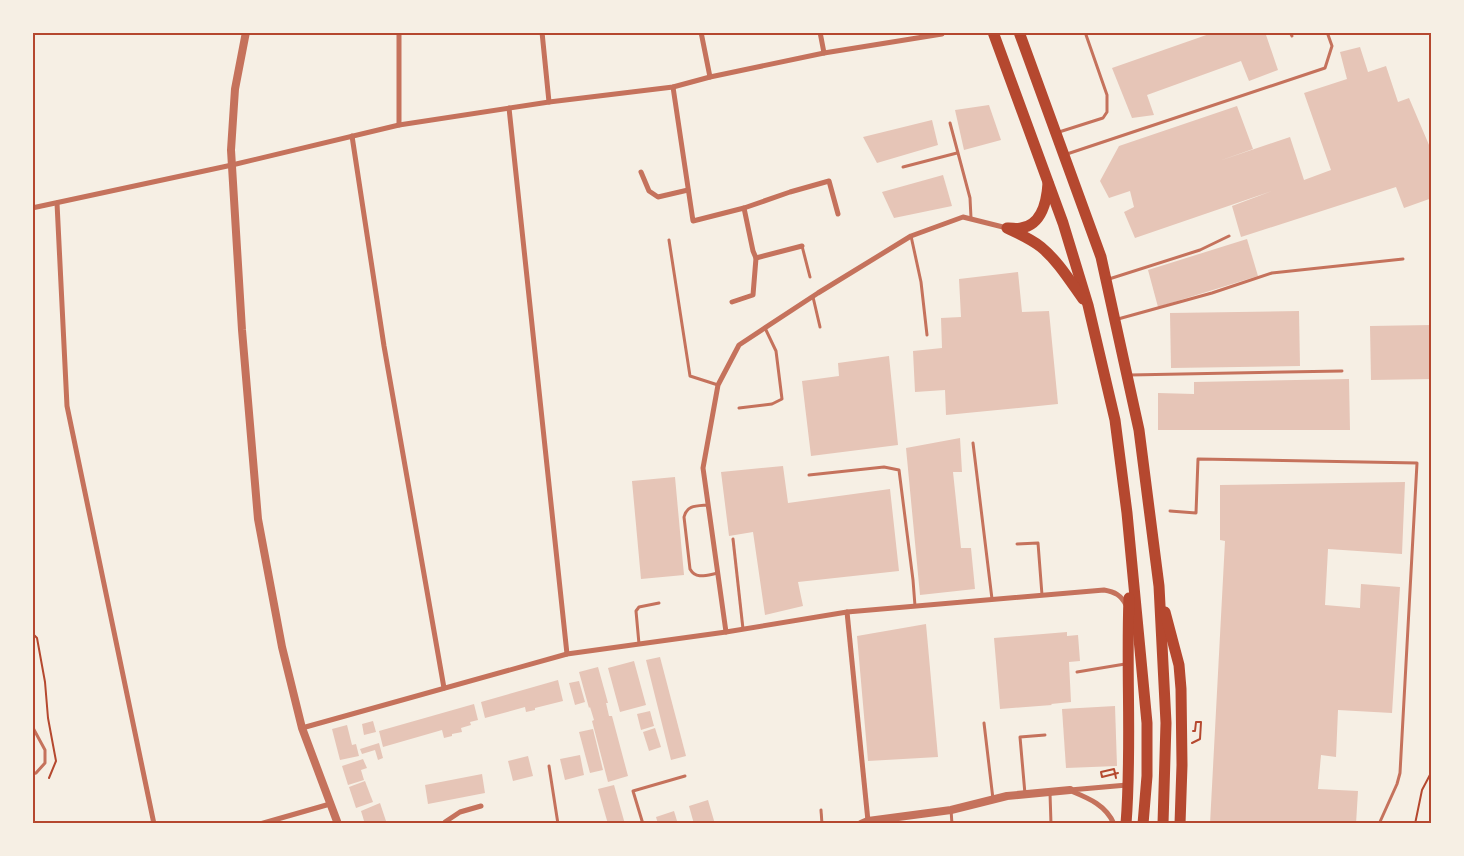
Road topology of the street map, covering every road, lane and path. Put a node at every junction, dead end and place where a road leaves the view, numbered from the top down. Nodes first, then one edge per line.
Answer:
1 (246, 32) edge
2 (399, 32) edge
3 (542, 32) edge
4 (701, 32) edge
5 (820, 32) edge
6 (993, 32) edge
7 (1019, 32) edge
8 (1085, 32) edge
9 (1327, 32) edge
10 (942, 34) dead end
11 (824, 54) junction
12 (710, 77) junction
13 (673, 87) junction
14 (549, 102) junction
15 (509, 108) junction
16 (950, 123) dead end
17 (399, 125) junction
18 (1056, 133) junction
19 (352, 136) junction
20 (957, 152) junction
21 (1064, 155) junction
22 (232, 165) junction
23 (903, 167) dead end
24 (641, 172) dead end
25 (1048, 178) junction
26 (688, 190) junction
27 (58, 203) junction
28 (32, 208) edge
29 (744, 208) junction
30 (838, 214) dead end
31 (971, 219) junction
32 (1007, 228) junction
33 (911, 236) junction
34 (1229, 236) dead end
35 (669, 240) dead end
36 (802, 246) joint
37 (756, 258) junction
38 (1403, 260) dead end
39 (810, 277) dead end
40 (1106, 280) junction
41 (813, 296) junction
42 (732, 302) dead end
43 (1088, 305) junction
44 (1115, 320) junction
45 (820, 327) dead end
46 (765, 328) junction
47 (928, 335) dead end
48 (1342, 371) dead end
49 (1127, 375) junction
50 (718, 385) junction
51 (739, 408) dead end
52 (973, 443) dead end
53 (809, 475) dead end
54 (708, 505) junction
55 (1170, 511) dead end
56 (733, 539) dead end
57 (1018, 544) dead end
58 (1130, 549) junction
59 (718, 573) junction
60 (1159, 586) junction
61 (1042, 595) junction
62 (992, 599) junction
63 (659, 603) dead end
64 (915, 606) junction
65 (1128, 610) junction
66 (847, 612) junction
67 (743, 629) junction
68 (726, 632) junction
69 (32, 633) edge
70 (639, 645) junction
71 (567, 654) junction
72 (1128, 663) junction
73 (1077, 672) dead end
74 (444, 688) junction
75 (984, 723) dead end
76 (32, 726) edge
77 (302, 728) junction
78 (1195, 728) dead end
79 (1045, 735) dead end
80 (1200, 736) dead end
81 (549, 766) dead end
82 (1432, 770) edge
83 (32, 774) edge
84 (1113, 775) dead end
85 (685, 776) dead end
86 (49, 778) dead end
87 (1124, 785) junction
88 (1070, 790) junction
89 (1050, 792) junction
90 (1025, 794) junction
91 (993, 799) junction
92 (330, 804) junction
93 (481, 806) dead end
94 (821, 810) dead end
95 (950, 810) junction
96 (865, 822) edge
97 (154, 824) edge
98 (260, 824) edge
99 (338, 824) edge
100 (445, 824) edge
101 (558, 824) edge
102 (643, 824) edge
103 (822, 824) edge
104 (952, 824) edge
105 (1051, 824) edge
106 (1114, 824) edge
107 (1126, 824) edge
108 (1144, 824) edge
109 (1163, 824) edge
110 (1180, 824) edge
111 (1379, 824) edge
112 (1415, 824) edge

1 - 22 street
2 - 17 street
3 - 14 street
4 - 12 street
5 - 11 street
6 - 25 highway
7 - 18 highway
8 - 18 lane
9 - 21 lane
10 - 11 street
11 - 12 street
12 - 13 street
13 - 14 street
13 - 26 street
14 - 15 street
15 - 17 street
15 - 71 street
16 - 20 lane
17 - 19 street
18 - 21 highway
19 - 22 street
19 - 74 street
20 - 23 lane
20 - 31 lane
21 - 40 highway
22 - 27 street
22 - 77 street
24 - 26 street
25 - 32 highway
25 - 43 highway
26 - 29 street
27 - 28 street
27 - 97 street
29 - 30 street
29 - 37 street
31 - 32 street
31 - 33 street
32 - 43 highway
33 - 41 street
33 - 47 lane
34 - 40 lane
35 - 50 lane
36 - 37 street
36 - 39 lane
37 - 42 street
38 - 44 lane
40 - 44 highway
41 - 45 lane
41 - 46 street
43 - 58 highway
44 - 49 highway
46 - 50 street
46 - 51 lane
48 - 49 lane
49 - 60 highway
50 - 54 street
52 - 62 lane
53 - 64 lane
54 - 59 street
54 - 59 lane
55 - 111 lane
56 - 67 lane
57 - 61 lane
58 - 65 highway
58 - 108 highway
59 - 68 street
60 - 109 highway
60 - 110 highway
61 - 62 street
61 - 65 street
62 - 64 street
63 - 70 lane
64 - 66 street
65 - 72 highway
66 - 67 street
66 - 96 street
67 - 68 street
68 - 70 street
69 - 86 path
70 - 71 street
71 - 74 street
72 - 73 lane
72 - 87 highway
74 - 77 street
75 - 91 lane
76 - 83 lane
77 - 92 street
78 - 80 path
79 - 90 lane
81 - 101 lane
82 - 112 path
84 - 87 path
85 - 102 lane
87 - 88 street
87 - 107 highway
88 - 89 street
88 - 106 street
89 - 90 street
89 - 105 lane
90 - 91 street
91 - 95 street
92 - 98 street
92 - 99 street
93 - 100 street
94 - 103 lane
95 - 96 street
95 - 104 lane

